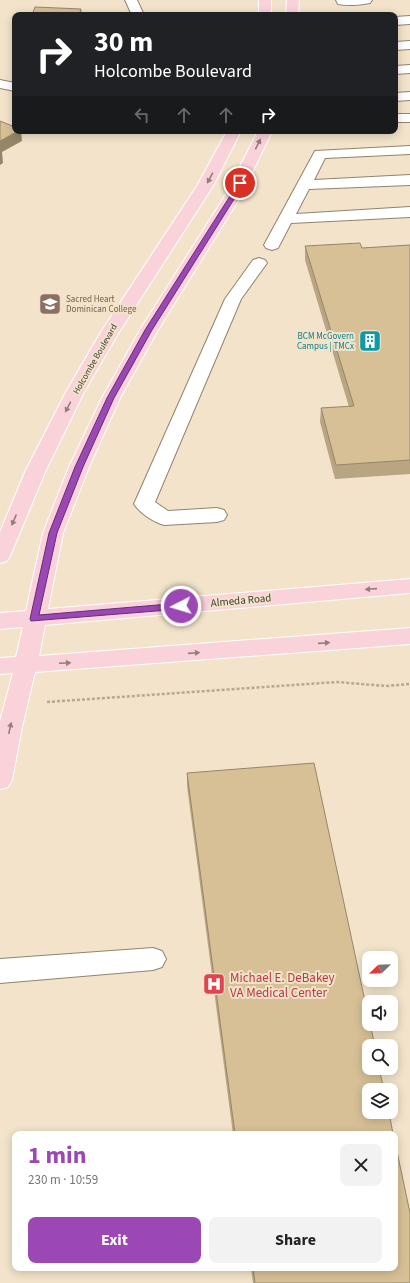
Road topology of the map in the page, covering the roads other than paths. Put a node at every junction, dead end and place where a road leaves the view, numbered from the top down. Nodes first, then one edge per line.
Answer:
1 (131, 0) edge
2 (265, 0) edge
3 (293, 0) edge
4 (342, 0) edge
5 (366, 0) edge
6 (137, 12) edge
7 (265, 12) edge
8 (292, 12) edge
9 (341, 12) edge
10 (398, 20) edge
11 (410, 20) edge
12 (410, 45) edge
13 (398, 46) edge
14 (410, 69) edge
15 (398, 70) edge
16 (0, 84) edge
17 (12, 86) edge
18 (410, 96) edge
19 (398, 97) edge
20 (398, 118) edge
21 (410, 118) edge
22 (232, 134) edge
23 (264, 134) edge
24 (410, 150) edge
25 (410, 180) edge
26 (304, 186) junction
27 (410, 212) edge
28 (287, 219) junction
29 (272, 245) dead end
30 (259, 263) dead end
31 (217, 515) dead end
32 (0, 556) edge
33 (410, 586) edge
34 (34, 619) junction
35 (0, 621) edge
36 (410, 636) edge
37 (26, 665) junction
38 (0, 666) edge
39 (0, 780) edge
40 (153, 959) dead end
41 (0, 971) edge

1 - 6 lane
2 - 7 main road
3 - 8 main road
4 - 5 lane
4 - 9 lane
10 - 11 lane
12 - 13 lane
14 - 15 lane
16 - 17 lane
18 - 19 lane
20 - 21 lane
22 -> 32 main road, Holcombe Boulevard
34 -> 23 main road
24 - 26 lane
25 - 26 lane
26 - 28 lane
27 - 28 lane
28 - 29 lane
30 - 31 lane
33 -> 34 main road, Almeda Road
34 - 35 main road, Almeda Road
34 - 37 main road
37 -> 36 main road
37 - 38 main road
39 -> 37 main road
40 - 41 lane

